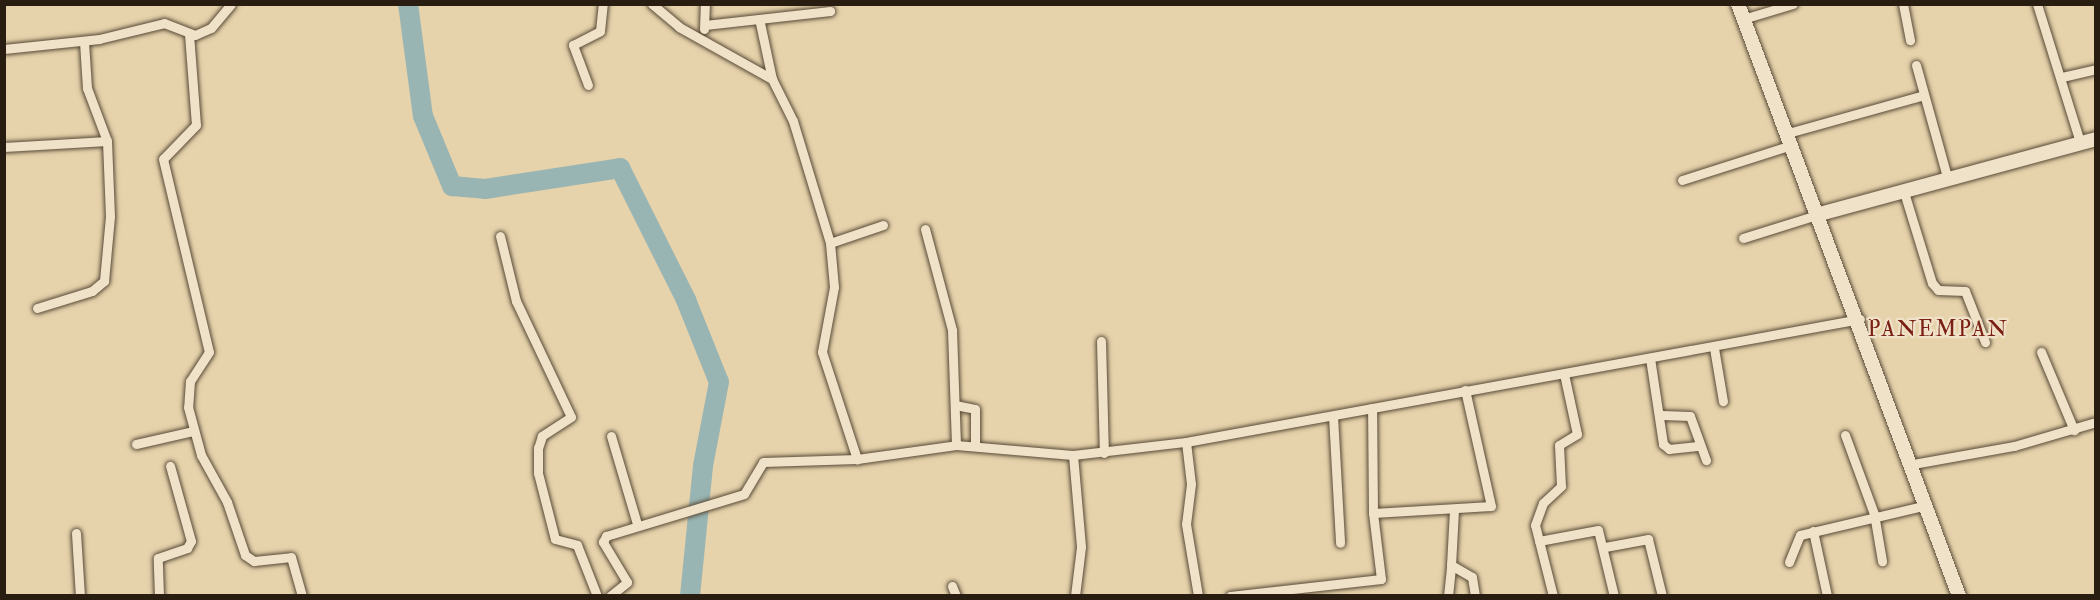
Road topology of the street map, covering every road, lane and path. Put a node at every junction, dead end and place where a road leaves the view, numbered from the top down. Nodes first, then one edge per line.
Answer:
1 (231, 4) edge
2 (603, 4) edge
3 (652, 4) edge
4 (705, 4) edge
5 (1738, 4) edge
6 (1793, 4) edge
7 (1903, 4) edge
8 (2037, 4) edge
9 (830, 11) dead end
10 (1743, 19) junction
11 (760, 23) junction
12 (705, 25) junction
13 (189, 34) junction
14 (1910, 40) dead end
15 (84, 41) junction
16 (702, 41) junction
17 (4, 49) edge
18 (1916, 65) dead end
19 (2096, 69) edge
20 (2062, 77) junction
21 (772, 79) junction
22 (588, 85) dead end
23 (1924, 95) junction
24 (1790, 139) junction
25 (2096, 139) edge
26 (106, 141) junction
27 (2080, 142) junction
28 (4, 147) edge
29 (1947, 177) junction
30 (1682, 180) dead end
31 (1903, 189) junction
32 (1820, 214) junction
33 (883, 225) dead end
34 (925, 229) dead end
35 (500, 236) dead end
36 (1743, 238) dead end
37 (831, 243) junction
38 (37, 308) dead end
39 (1860, 319) junction
40 (1101, 341) dead end
41 (1985, 342) dead end
42 (1714, 348) junction
43 (2041, 352) dead end
44 (1650, 358) junction
45 (1564, 374) junction
46 (1466, 390) junction
47 (1723, 401) dead end
48 (955, 405) junction
49 (1372, 408) junction
50 (1662, 415) junction
51 (1333, 416) junction
52 (2096, 422) edge
53 (2074, 430) junction
54 (193, 431) junction
55 (1845, 435) dead end
56 (611, 436) dead end
57 (1186, 442) junction
58 (136, 444) dead end
59 (956, 445) junction
60 (975, 446) junction
61 (1697, 446) junction
62 (1104, 453) junction
63 (1073, 455) junction
64 (857, 459) junction
65 (1706, 460) dead end
66 (1913, 464) junction
67 (170, 466) dead end
68 (1927, 505) junction
69 (1454, 510) junction
70 (1373, 513) junction
71 (1875, 519) junction
72 (637, 524) junction
73 (1814, 531) junction
74 (76, 533) dead end
75 (1539, 541) junction
76 (1340, 543) dead end
77 (1605, 547) junction
78 (1882, 561) dead end
79 (1789, 562) dead end
80 (1451, 565) junction
81 (1073, 595) edge
82 (80, 596) edge
83 (159, 596) edge
84 (303, 596) edge
85 (597, 596) edge
86 (610, 596) edge
87 (1198, 596) edge
88 (1230, 596) edge
89 (1448, 596) edge
90 (1475, 596) edge
91 (1553, 596) edge
92 (1614, 596) edge
93 (1662, 596) edge
94 (1827, 596) edge
95 (1959, 596) edge

1 - 13 street
2 - 22 street
3 - 16 street
4 - 12 street
5 - 10 main road
6 - 10 street
7 - 14 street
8 - 20 street
9 - 11 street
10 - 24 main road
11 - 12 street
11 - 21 street
12 - 16 street
13 - 15 street
13 - 54 street
15 - 17 street
15 - 26 street
16 - 21 street
18 - 23 street
19 - 20 street
20 - 27 street
21 - 37 street
23 - 24 street
23 - 29 street
24 - 30 street
24 - 32 main road
25 - 27 main road
26 - 28 street
26 - 38 street
27 - 29 main road
29 - 31 main road
31 - 32 main road
31 - 41 street
32 - 36 street
32 - 39 main road
33 - 37 street
34 - 48 street
35 - 85 street
37 - 64 street
39 - 42 street
39 - 66 main road
40 - 62 street
42 - 44 street
42 - 47 street
43 - 53 street
44 - 45 street
44 - 50 street
45 - 46 street
45 - 75 street
46 - 49 street
46 - 69 street
48 - 59 street
48 - 60 street
49 - 51 street
49 - 70 street
50 - 61 street
50 - 61 street
51 - 57 street
51 - 76 street
52 - 53 street
53 - 66 street
54 - 58 street
54 - 84 street
55 - 71 street
56 - 72 street
57 - 62 street
57 - 87 street
59 - 60 street
59 - 64 street
60 - 63 street
61 - 65 street
62 - 63 street
63 - 81 street
64 - 72 street
66 - 68 main road
67 - 83 street
68 - 71 street
68 - 95 main road
69 - 70 street
69 - 80 street
70 - 88 street
71 - 73 street
71 - 78 street
72 - 86 street
73 - 79 street
73 - 94 street
74 - 82 street
75 - 77 street
75 - 91 street
77 - 92 street
77 - 93 street
80 - 89 street
80 - 90 street

